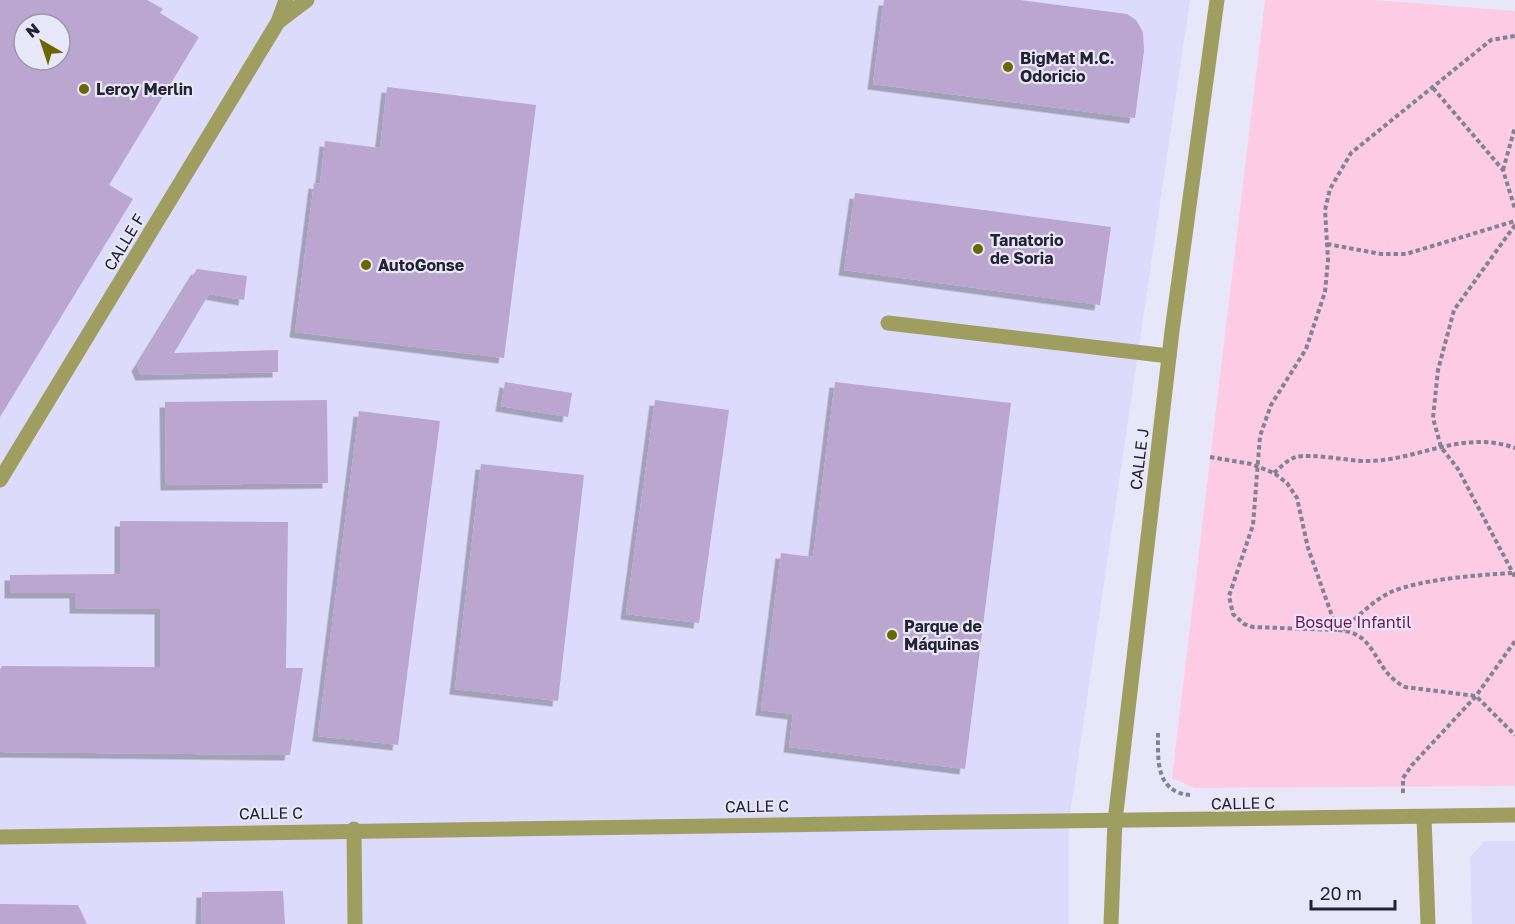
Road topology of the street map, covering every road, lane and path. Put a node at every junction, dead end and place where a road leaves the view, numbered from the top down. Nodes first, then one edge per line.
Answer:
1 (286, 0) edge
2 (308, 0) edge
3 (1217, 0) edge
4 (278, 22) junction
5 (1515, 36) edge
6 (1432, 88) junction
7 (1515, 127) edge
8 (1503, 170) junction
9 (1515, 210) edge
10 (1515, 223) edge
11 (1327, 244) junction
12 (888, 323) dead end
13 (1169, 356) junction
14 (1441, 447) junction
15 (1515, 448) edge
16 (1210, 457) dead end
17 (1259, 467) junction
18 (1274, 473) junction
19 (0, 480) edge
20 (1514, 575) edge
21 (1337, 630) junction
22 (1343, 630) junction
23 (1515, 641) edge
24 (1476, 696) junction
25 (1158, 733) dead end
26 (1515, 735) edge
27 (1391, 793) dead end
28 (1403, 793) junction
29 (1414, 793) dead end
30 (1198, 795) dead end
31 (1515, 815) edge
32 (1424, 817) junction
33 (1114, 821) junction
34 (354, 829) junction
35 (0, 837) edge
36 (354, 924) edge
37 (1111, 924) edge
38 (1428, 924) edge

1 - 4 street, CALLE F
2 - 4 street, CALLE F
3 - 13 street, CALLE J
4 - 19 street, CALLE F
5 - 6 path
6 - 8 path
6 - 11 path
7 - 8 path
8 - 9 path
10 - 11 path
10 - 14 path
11 - 17 path
12 - 13 street
13 - 33 street, CALLE J
14 - 15 path
14 - 18 path
14 - 20 path
16 - 17 path
17 - 18 path
17 - 21 path
18 - 21 path
20 - 22 path
21 - 22 path
22 - 24 path
23 - 24 path
24 - 26 path
24 - 28 path
25 - 30 path
27 - 28 path
28 - 29 path
31 - 32 street, CALLE C
32 - 33 street, CALLE C
32 - 38 street
33 - 34 street, CALLE C
33 - 37 street, CALLE J
34 - 35 street, CALLE C
34 - 36 street

